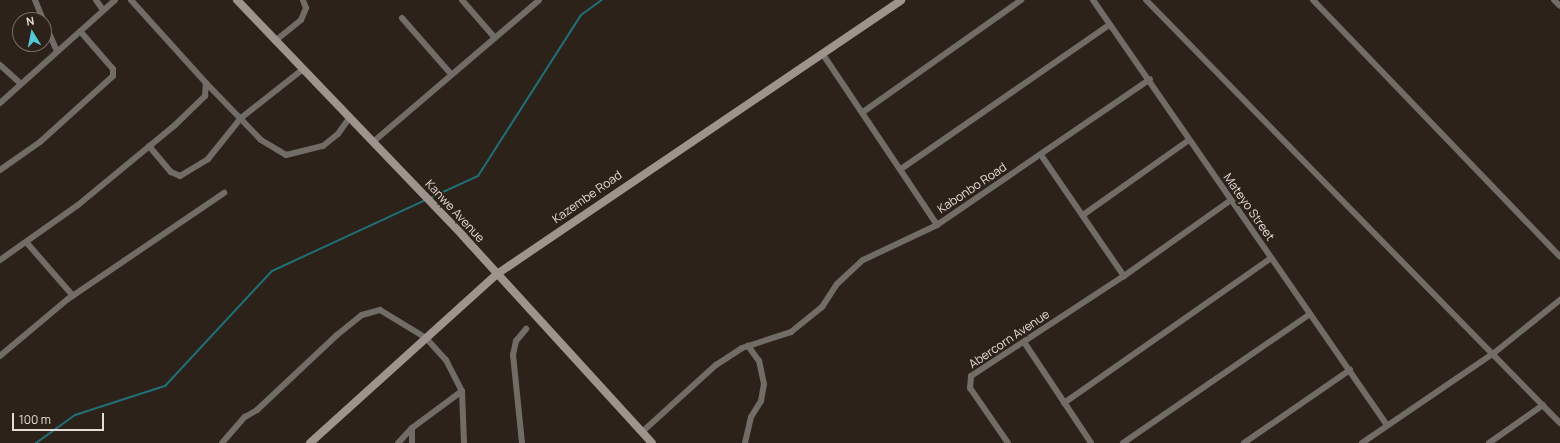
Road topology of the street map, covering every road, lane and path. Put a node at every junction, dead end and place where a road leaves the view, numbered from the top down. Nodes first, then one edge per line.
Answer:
1 (34, 0) edge
2 (96, 0) edge
3 (115, 0) edge
4 (131, 0) edge
5 (237, 0) edge
6 (303, 0) edge
7 (462, 0) edge
8 (539, 0) edge
9 (901, 0) edge
10 (1021, 0) edge
11 (1093, 0) edge
12 (1146, 0) edge
13 (1313, 0) edge
14 (1554, 0) edge
15 (1560, 6) edge
16 (103, 10) junction
17 (40, 12) edge
18 (402, 18) dead end
19 (1109, 25) junction
20 (80, 31) junction
21 (495, 38) junction
22 (52, 39) edge
23 (275, 41) junction
24 (57, 51) junction
25 (822, 53) junction
26 (0, 65) edge
27 (303, 69) junction
28 (451, 74) junction
29 (1150, 79) junction
30 (206, 83) junction
31 (21, 84) junction
32 (0, 103) edge
33 (863, 112) junction
34 (241, 118) junction
35 (349, 118) junction
36 (1189, 140) junction
37 (373, 142) junction
38 (149, 146) junction
39 (1040, 155) junction
40 (901, 169) junction
41 (0, 170) edge
42 (224, 193) dead end
43 (1231, 200) junction
44 (1083, 215) junction
45 (937, 225) junction
46 (27, 243) junction
47 (1560, 257) edge
48 (1271, 258) junction
49 (0, 260) edge
50 (497, 274) junction
51 (1124, 276) junction
52 (73, 296) junction
53 (1560, 300) edge
54 (1310, 314) junction
55 (526, 329) dead end
56 (426, 338) junction
57 (1024, 342) junction
58 (748, 346) junction
59 (1494, 353) junction
60 (0, 356) edge
61 (1350, 370) junction
62 (462, 391) junction
63 (1064, 403) junction
64 (1543, 405) junction
65 (1560, 424) edge
66 (1387, 425) junction
67 (412, 428) junction
68 (642, 432) junction
69 (650, 442) edge
70 (222, 443) edge
71 (310, 443) edge
72 (398, 443) edge
73 (412, 443) edge
74 (464, 443) edge
75 (522, 443) edge
76 (745, 443) edge
77 (1008, 443) edge
78 (1091, 443) edge
79 (1123, 443) edge
80 (1244, 443) edge
81 (1362, 443) edge
82 (1489, 443) edge

1 - 17 street
2 - 16 street
3 - 16 street
4 - 30 street
5 - 23 main road, Kanwe Avenue
6 - 23 street
7 - 21 street
8 - 21 street
9 - 25 main road, Kazembe Road
10 - 33 street
11 - 19 street, Mateyo Street
12 - 59 street
13 - 47 street
14 - 15 street
16 - 20 street
18 - 28 street
19 - 29 street, Mateyo Street
19 - 40 street
20 - 24 street
20 - 41 street
21 - 28 street
22 - 24 street
23 - 27 main road, Kanwe Avenue
24 - 31 street
25 - 33 street, Kabonbo Road
25 - 50 main road, Kazembe Road
26 - 31 street
27 - 34 street
27 - 35 main road, Kanwe Avenue
28 - 37 street
29 - 36 street, Mateyo Street
29 - 39 street, Kabonbo Road
30 - 34 street
30 - 38 street
31 - 32 street
33 - 40 street, Kabonbo Road
34 - 35 street
34 - 38 street
35 - 37 main road, Kanwe Avenue
36 - 43 street, Mateyo Street
36 - 44 street
37 - 50 main road, Kanwe Avenue
38 - 46 street
39 - 44 street
39 - 45 street, Kabonbo Road
40 - 45 street, Kabonbo Road
42 - 52 street
43 - 48 street, Mateyo Street
43 - 51 street, Abercorn Avenue
44 - 51 street
45 - 58 street
46 - 49 street
46 - 52 street
48 - 54 street, Mateyo Street
48 - 63 street
50 - 56 main road, Kazembe Road
50 - 68 main road, Kanwe Avenue
51 - 57 street, Abercorn Avenue
52 - 60 street
53 - 59 street
54 - 61 street, Mateyo Street
54 - 79 street
55 - 75 street
56 - 62 street
56 - 70 street
56 - 71 main road, Kazembe Road
57 - 63 street
57 - 77 street, Abercorn Avenue
58 - 68 street
58 - 76 street
59 - 64 street
59 - 66 street
61 - 66 street, Mateyo Street
61 - 80 street
62 - 67 street
62 - 74 street
63 - 78 street
64 - 65 street
64 - 82 street
66 - 81 street
67 - 72 street
67 - 73 street
68 - 69 main road, Kanwe Avenue

